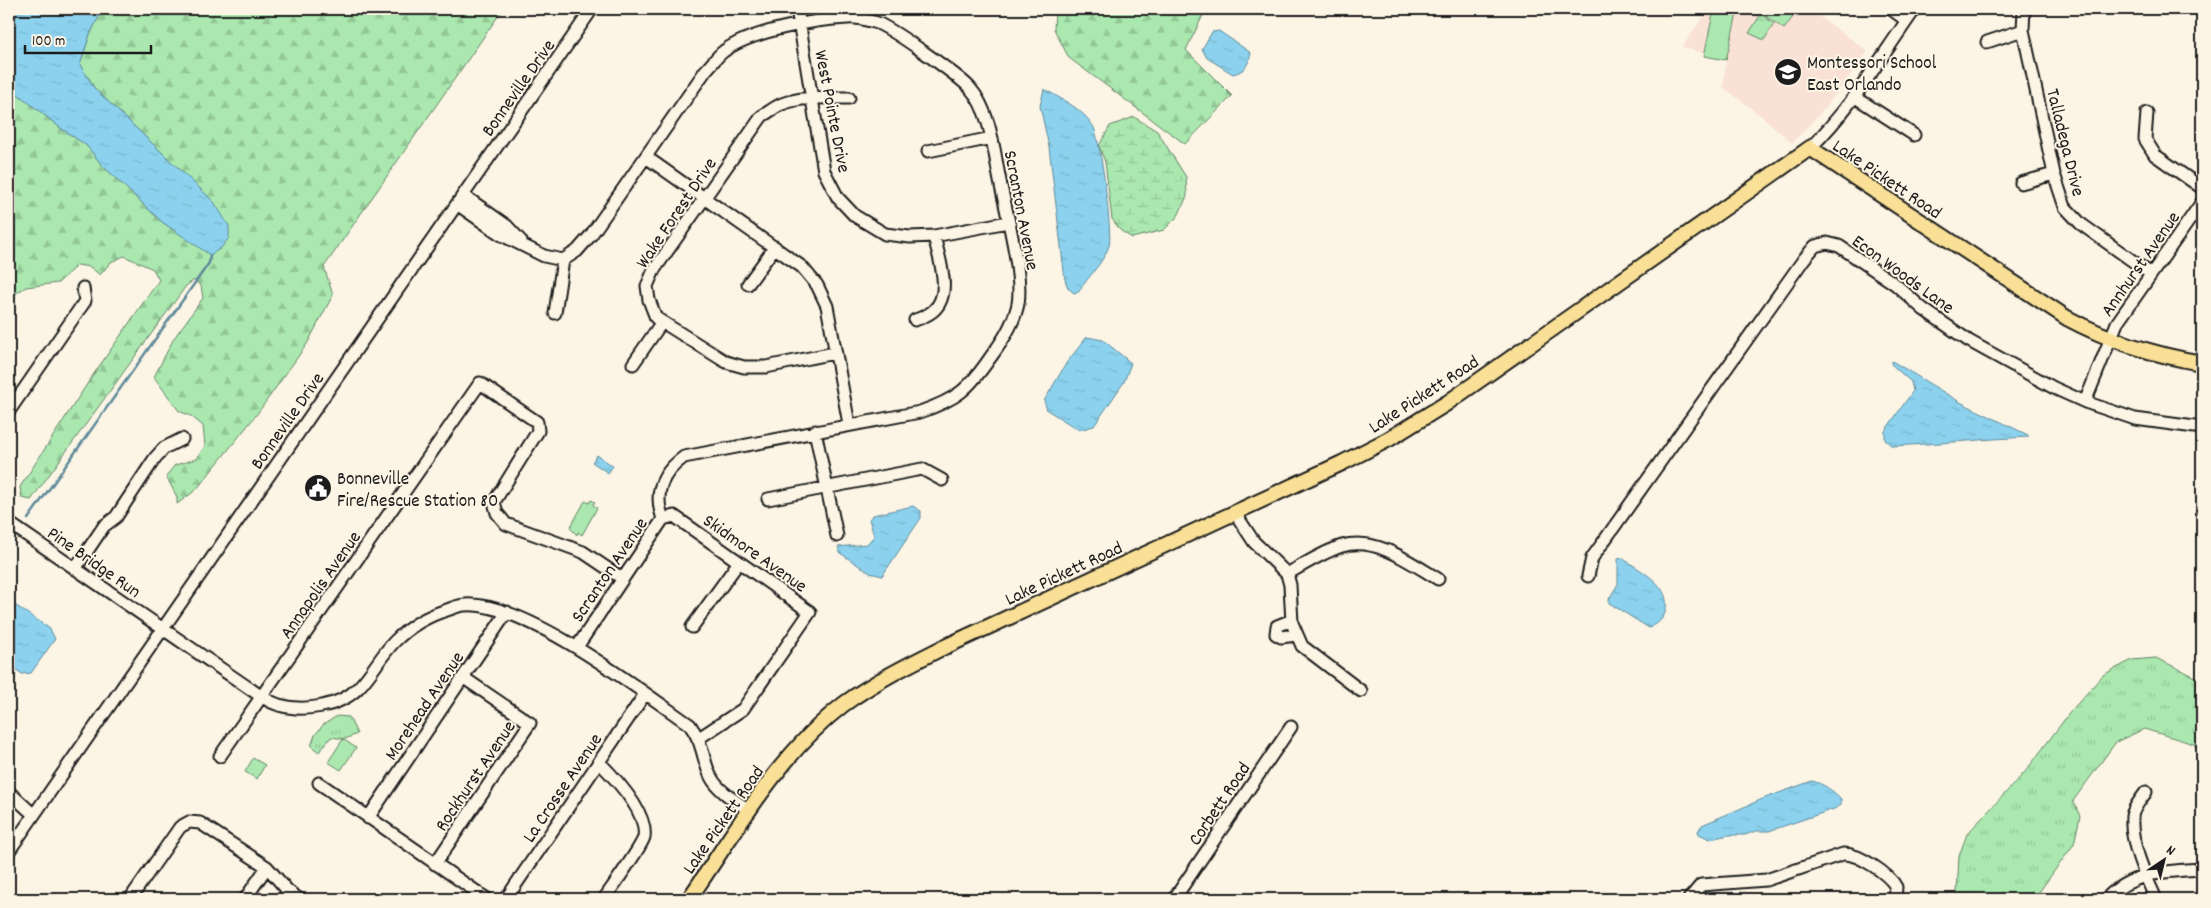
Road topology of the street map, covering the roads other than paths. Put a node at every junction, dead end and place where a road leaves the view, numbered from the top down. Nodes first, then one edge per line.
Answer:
1 (592, 9) edge
2 (798, 9) edge
3 (1890, 9) edge
4 (1913, 9) edge
5 (2024, 9) edge
6 (1906, 20) junction
7 (800, 25) junction
8 (2023, 30) junction
9 (1987, 42) dead end
10 (1855, 96) junction
11 (812, 98) junction
12 (849, 98) dead end
13 (2147, 113) dead end
14 (1914, 135) dead end
15 (992, 138) junction
16 (1810, 148) junction
17 (928, 152) dead end
18 (646, 157) junction
19 (2054, 174) junction
20 (2020, 183) dead end
21 (2202, 188) edge
22 (705, 198) junction
23 (460, 199) junction
24 (2202, 202) edge
25 (1008, 222) junction
26 (934, 236) junction
27 (775, 247) junction
28 (562, 260) junction
29 (2151, 274) junction
30 (748, 284) dead end
31 (83, 288) dead end
32 (555, 313) dead end
33 (915, 320) dead end
34 (662, 322) junction
35 (2110, 339) junction
36 (834, 353) junction
37 (2202, 363) edge
38 (633, 364) dead end
39 (2085, 402) junction
40 (9, 411) edge
41 (849, 424) junction
42 (2202, 428) edge
43 (815, 431) junction
44 (182, 439) dead end
45 (942, 480) dead end
46 (827, 488) junction
47 (768, 499) dead end
48 (1235, 513) junction
49 (663, 519) junction
50 (9, 522) edge
51 (837, 536) dead end
52 (739, 562) junction
53 (75, 569) junction
54 (1287, 574) junction
55 (1588, 576) dead end
56 (623, 579) junction
57 (1438, 579) dead end
58 (507, 612) junction
59 (1292, 620) junction
60 (692, 627) dead end
61 (162, 628) junction
62 (1296, 635) junction
63 (577, 647) junction
64 (464, 678) junction
65 (1361, 691) dead end
66 (645, 694) junction
67 (262, 697) junction
68 (1291, 727) dead end
69 (699, 738) junction
70 (220, 756) dead end
71 (599, 762) junction
72 (319, 784) dead end
73 (9, 792) edge
74 (2146, 792) dead end
75 (750, 811) junction
76 (34, 815) junction
77 (368, 818) junction
78 (9, 851) edge
79 (435, 864) junction
80 (267, 867) junction
81 (2202, 870) edge
82 (2145, 874) junction
83 (130, 899) edge
84 (245, 899) edge
85 (299, 899) edge
86 (488, 899) edge
87 (506, 899) edge
88 (604, 899) edge
89 (689, 899) edge
90 (1174, 899) edge
91 (1689, 899) edge
92 (1895, 899) edge
93 (2106, 899) edge
94 (2156, 899) edge

1 - 23 street, Bonneville Drive
2 - 7 street, West Pointe Drive
3 - 6 street
4 - 6 street
5 - 8 street, Talladega Drive
6 - 10 street
7 - 11 street, West Pointe Drive
7 - 15 street, Scranton Avenue
7 - 18 street, Scranton Avenue
8 - 9 street
8 - 19 street, Talladega Drive
10 - 14 street
10 - 16 street
11 - 12 street, Wake Forest Drive
11 - 22 street, Wake Forest Drive
11 - 26 street, West Pointe Drive
13 - 21 street
15 - 17 street
15 - 25 street, Scranton Avenue
16 - 35 main road, Lake Pickett Road
16 - 48 main road, Lake Pickett Road
18 - 22 street
18 - 28 street, Scranton Avenue
19 - 20 street
19 - 29 street, Talladega Drive
22 - 27 street
22 - 34 street, Wake Forest Drive
23 - 28 street
23 - 61 street, Bonneville Drive
24 - 29 street, Annhurst Avenue
25 - 26 street, West Pointe Drive
25 - 41 street, Scranton Avenue
26 - 33 street
27 - 30 street
27 - 36 street
28 - 32 street
29 - 35 street, Annhurst Avenue
31 - 40 street
34 - 36 street, Wake Forest Drive
34 - 38 street
35 - 37 main road, Lake Pickett Road
35 - 39 street, Annhurst Avenue
36 - 41 street
39 - 42 street, Econ Woods Lane
39 - 55 street, Econ Woods Lane
41 - 43 street, Scranton Avenue
43 - 46 street
43 - 49 street, Scranton Avenue
44 - 53 street
45 - 46 street
46 - 47 street
46 - 51 street
48 - 54 street
48 - 75 main road, Lake Pickett Road
49 - 52 street, Skidmore Avenue
49 - 56 street, Scranton Avenue
50 - 53 street, Pine Bridge Run
52 - 60 street
52 - 69 street, Skidmore Avenue
53 - 61 street, Pine Bridge Run
54 - 57 street
54 - 59 street
56 - 63 street, Scranton Avenue
56 - 67 street, Annapolis Avenue
58 - 63 street, Pine Bridge Run
58 - 64 street, Morehead Avenue
58 - 67 street, Pine Bridge Run
59 - 62 street
59 - 62 street
61 - 67 street, Pine Bridge Run
61 - 76 street, Bonneville Drive
62 - 65 street
63 - 66 street, Pine Bridge Run
64 - 77 street, Morehead Avenue
64 - 79 street, Rockhurst Avenue
66 - 69 street, Pine Bridge Run
66 - 71 street, La Crosse Avenue
67 - 70 street, Annapolis Avenue
68 - 90 street, Corbett Road
69 - 75 street
71 - 87 street, La Crosse Avenue
71 - 88 street
72 - 77 street
73 - 76 street
74 - 82 street
75 - 89 main road, Lake Pickett Road
76 - 78 street, Bonneville Drive
77 - 79 street
79 - 86 street
80 - 83 street
80 - 84 street
80 - 85 street
81 - 82 street
82 - 93 street
82 - 94 street
91 - 92 street

